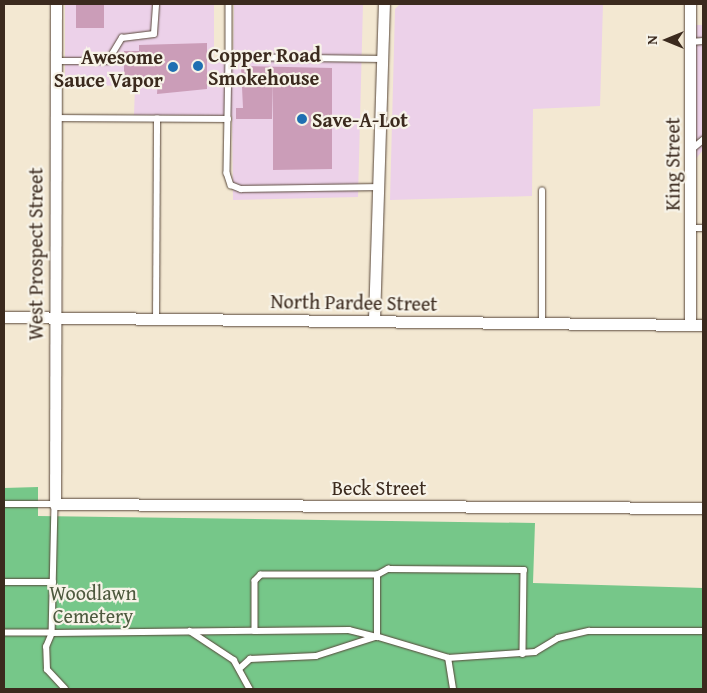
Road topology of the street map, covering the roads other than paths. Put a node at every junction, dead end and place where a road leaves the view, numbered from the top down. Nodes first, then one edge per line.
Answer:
1 (56, 4) edge
2 (156, 4) edge
3 (229, 4) edge
4 (384, 4) edge
5 (690, 4) edge
6 (703, 41) edge
7 (690, 42) junction
8 (229, 57) junction
9 (383, 59) junction
10 (56, 61) junction
11 (54, 118) junction
12 (156, 119) junction
13 (228, 119) junction
14 (703, 140) edge
15 (690, 150) junction
16 (379, 187) junction
17 (542, 191) dead end
18 (691, 228) junction
19 (703, 228) edge
20 (4, 317) edge
21 (54, 317) junction
22 (156, 319) junction
23 (374, 320) junction
24 (542, 324) junction
25 (690, 325) junction
26 (703, 325) edge
27 (4, 504) edge
28 (55, 504) junction
29 (703, 508) edge
30 (377, 575) junction
31 (4, 582) edge
32 (53, 582) junction
33 (190, 631) junction
34 (255, 631) junction
35 (703, 631) edge
36 (4, 633) edge
37 (52, 633) junction
38 (377, 637) junction
39 (523, 654) junction
40 (448, 658) junction
41 (239, 669) junction
42 (65, 689) edge
43 (250, 689) edge
44 (453, 689) edge

1 - 10 street, West Prospect Street
2 - 10 lane
3 - 8 lane
4 - 9 street
5 - 7 street, King Street
6 - 7 lane
7 - 15 street, King Street
8 - 9 lane
8 - 13 lane
9 - 16 street
10 - 11 street, West Prospect Street
11 - 12 lane
11 - 21 street, West Prospect Street
12 - 13 lane
12 - 22 lane
13 - 16 lane
14 - 15 lane
15 - 18 street, King Street
16 - 23 street
17 - 24 lane
18 - 19 lane
18 - 25 street, King Street
20 - 21 street, North Pardee Street
21 - 22 street, North Pardee Street
21 - 28 street, West Prospect Street
22 - 23 street, North Pardee Street
23 - 24 street, North Pardee Street
24 - 25 street, North Pardee Street
25 - 26 street, North Pardee Street
27 - 28 lane
28 - 29 street, Beck Street
28 - 32 lane
30 - 34 lane
30 - 38 lane
30 - 39 lane
31 - 32 lane
32 - 37 lane
33 - 34 lane
33 - 37 lane
33 - 41 lane
34 - 38 lane
35 - 39 lane
36 - 37 lane
37 - 42 lane
38 - 40 lane
38 - 41 lane
39 - 40 lane
40 - 44 lane
41 - 43 lane

